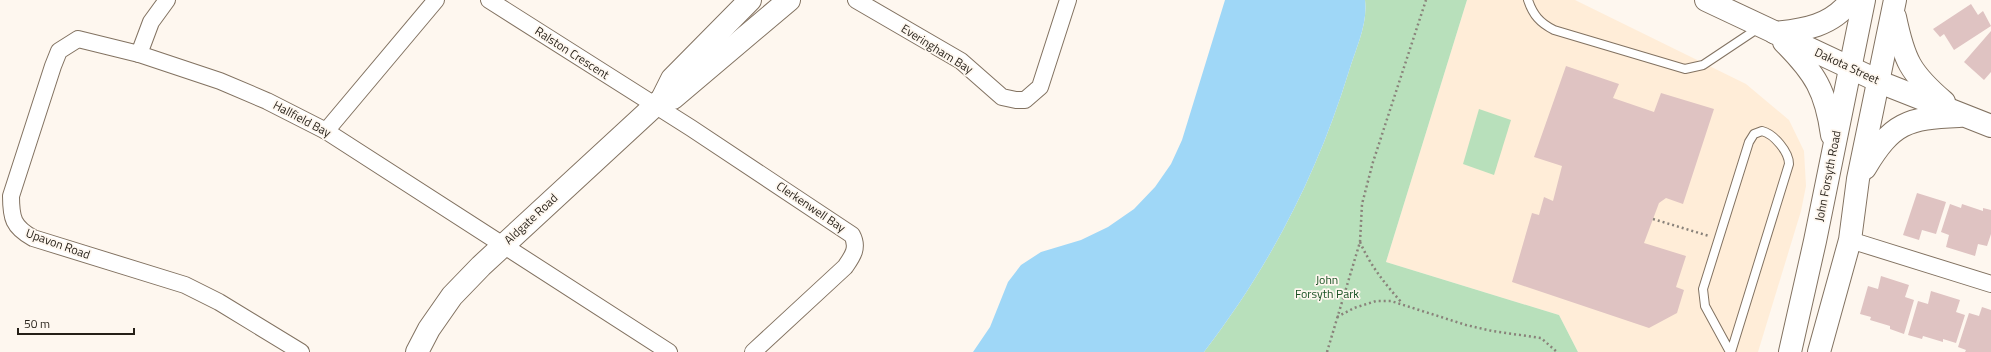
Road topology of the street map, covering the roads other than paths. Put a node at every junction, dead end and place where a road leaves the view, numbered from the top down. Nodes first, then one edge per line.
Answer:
1 (167, 0) edge
2 (436, 0) edge
3 (489, 0) edge
4 (750, 0) edge
5 (789, 0) edge
6 (856, 0) edge
7 (1068, 0) edge
8 (1528, 0) edge
9 (1706, 0) edge
10 (1851, 0) edge
11 (1864, 0) edge
12 (1894, 4) edge
13 (1768, 30) junction
14 (139, 54) junction
15 (1850, 68) junction
16 (1878, 81) junction
17 (658, 102) junction
18 (1963, 115) junction
19 (1991, 126) edge
20 (326, 131) junction
21 (1833, 150) junction
22 (1858, 179) junction
23 (1850, 240) junction
24 (504, 245) junction
25 (1991, 284) edge
26 (301, 352) edge
27 (416, 352) edge
28 (670, 352) edge
29 (753, 352) edge
30 (1730, 352) edge
31 (1790, 352) edge
32 (1819, 352) edge

1 - 14 street
2 - 20 street
3 - 17 street, Ralston Crescent
4 - 17 street, Aldgate Road
5 - 17 street, Aldgate Road
6 - 7 street, Everingham Bay
8 - 13 lane
9 - 13 street, Dakota Street
10 - 13 street
11 - 15 street, John Forsyth Road
12 - 16 street
12 - 18 street
13 - 15 street, Dakota Street
13 - 21 street
14 - 20 street, Hallfield Bay
14 - 26 street, Upavon Road
15 - 16 street, Dakota Street
15 - 21 street, John Forsyth Road
16 - 18 street, Dakota Street
16 - 22 street
17 - 24 street, Aldgate Road
17 - 29 street, Clerkenwell Bay
18 - 19 street, Dakota Street
18 - 22 street
20 - 24 street, Hallfield Bay
21 - 31 street, John Forsyth Road
22 - 23 street
23 - 25 street
23 - 32 street
24 - 27 street, Aldgate Road
24 - 28 street
30 - 30 lane

